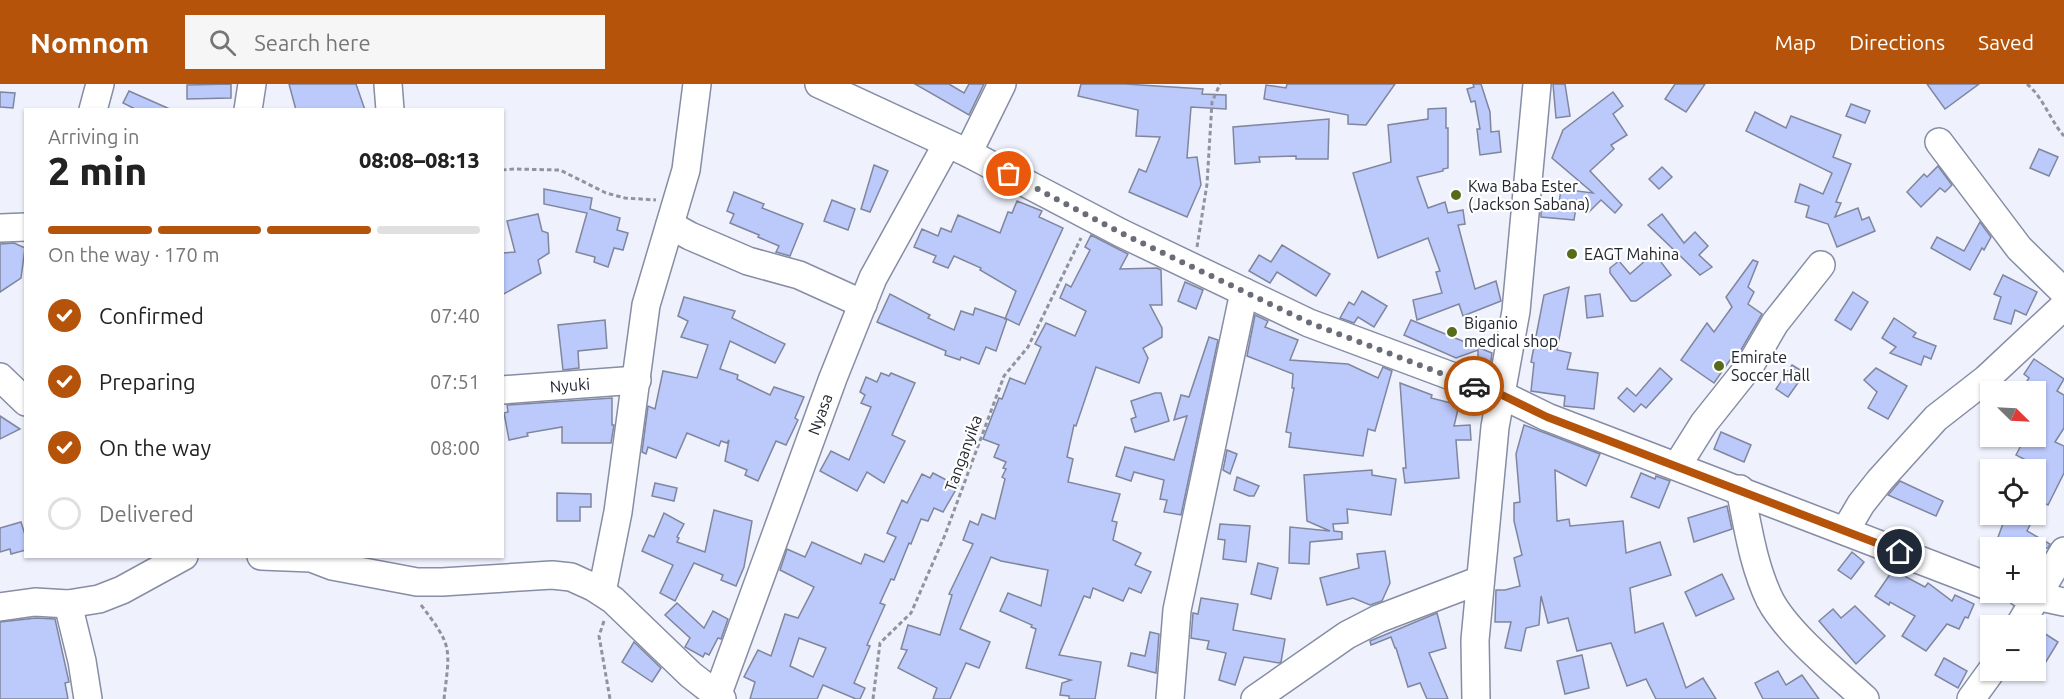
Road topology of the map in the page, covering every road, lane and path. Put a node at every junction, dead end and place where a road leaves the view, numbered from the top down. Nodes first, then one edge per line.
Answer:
1 (100, 84) edge
2 (252, 84) edge
3 (388, 84) edge
4 (697, 84) edge
5 (819, 84) edge
6 (1002, 84) edge
7 (1220, 84) edge
8 (1537, 84) edge
9 (2027, 84) edge
10 (94, 108) edge
11 (248, 108) edge
12 (390, 108) edge
13 (2064, 136) edge
14 (1939, 142) dead end
15 (958, 148) junction
16 (504, 170) edge
17 (673, 213) junction
18 (1091, 217) junction
19 (24, 227) edge
20 (0, 228) edge
21 (1821, 265) dead end
22 (1193, 266) junction
23 (1244, 292) junction
24 (2064, 292) edge
25 (863, 304) junction
26 (2064, 306) edge
27 (0, 377) edge
28 (638, 380) junction
29 (504, 390) edge
30 (1502, 395) junction
31 (24, 400) edge
32 (1677, 466) junction
33 (1740, 489) junction
34 (1845, 531) junction
35 (2064, 550) edge
36 (180, 558) edge
37 (311, 558) edge
38 (2046, 572) edge
39 (404, 580) junction
40 (1480, 580) junction
41 (1980, 582) edge
42 (607, 596) junction
43 (2046, 598) edge
44 (2064, 602) edge
45 (68, 604) junction
46 (0, 608) edge
47 (1984, 681) edge
48 (720, 698) edge
49 (88, 699) edge
50 (444, 699) edge
51 (610, 699) edge
52 (873, 699) edge
53 (1170, 699) edge
54 (1255, 699) edge
55 (1476, 699) edge
56 (1865, 699) edge
57 (1971, 699) edge

1 - 10 street
2 - 11 street
3 - 12 street
4 - 17 street
5 - 15 street
6 - 15 street, Nyasa
7 - 22 path
8 - 30 street
9 - 13 path
14 - 24 street
15 - 18 street
15 - 25 street, Nyasa
16 - 17 path
17 - 25 street
17 - 28 street
18 - 22 street
18 - 52 path, Tanganyika
19 - 20 street
21 - 32 street
22 - 23 street
23 - 30 street
23 - 53 street
25 - 48 street, Nyasa
26 - 34 street
27 - 31 street
28 - 29 street, Nyuki
28 - 42 street
30 - 32 street
30 - 40 street
32 - 33 street
33 - 34 street
33 - 56 street
34 - 41 street
35 - 38 street
36 - 45 street
37 - 39 street
39 - 42 street
39 - 50 path
40 - 54 street
40 - 55 street
42 - 48 street
42 - 51 path
43 - 44 street
45 - 46 street
45 - 49 street
47 - 57 street

